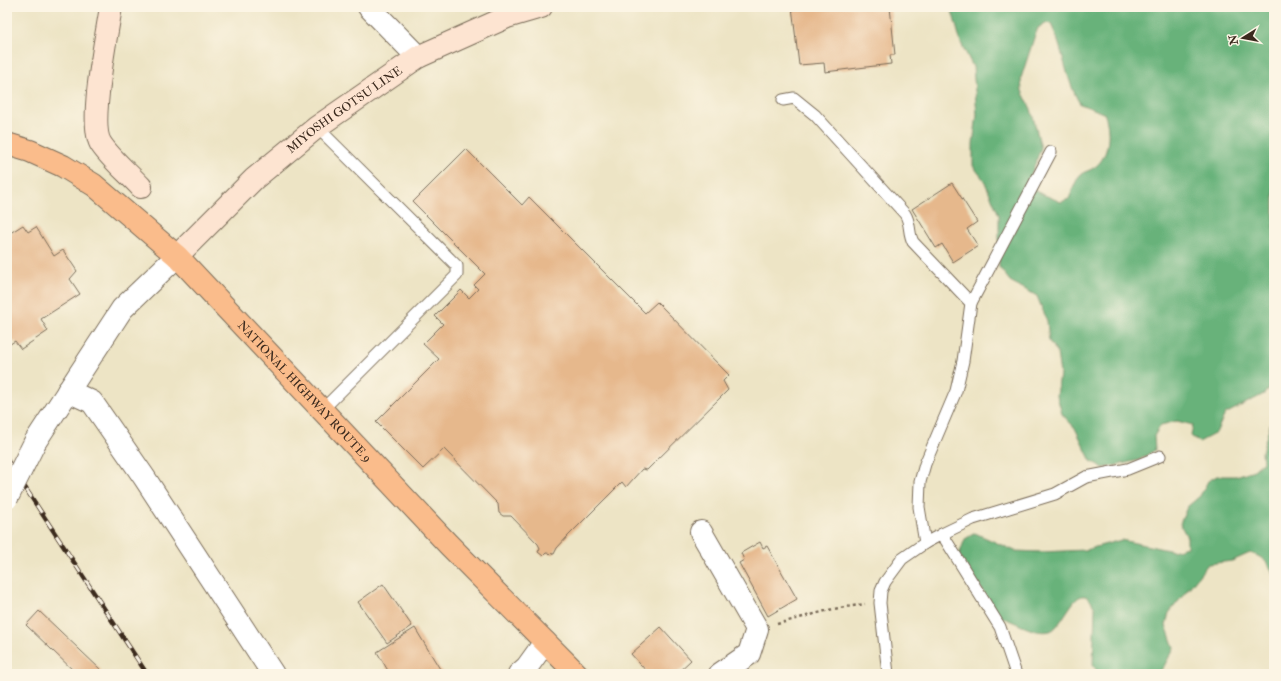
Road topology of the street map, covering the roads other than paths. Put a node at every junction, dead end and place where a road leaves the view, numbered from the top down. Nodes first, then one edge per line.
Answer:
1 (111, 7) edge
2 (369, 7) edge
3 (541, 7) edge
4 (418, 57) junction
5 (783, 100) dead end
6 (317, 127) junction
7 (7, 144) edge
8 (1051, 152) dead end
9 (141, 187) dead end
10 (178, 256) junction
11 (971, 303) junction
12 (68, 391) junction
13 (322, 410) junction
14 (1160, 456) dead end
15 (7, 498) edge
16 (701, 532) dead end
17 (942, 534) junction
18 (925, 543) junction
19 (545, 642) junction
20 (273, 674) edge
21 (519, 674) edge
22 (577, 674) edge
23 (720, 674) edge
24 (888, 674) edge
25 (1016, 674) edge

1 - 9 main road
2 - 4 street
3 - 4 main road, MIYOSHI GOTSU LINE
4 - 6 main road, MIYOSHI GOTSU LINE
5 - 11 lane
6 - 10 main road, MIYOSHI GOTSU LINE
6 - 13 lane
7 - 10 highway, NATIONAL HIGHWAY ROUTE 9
8 - 11 lane
10 - 12 street
10 - 13 highway, NATIONAL HIGHWAY ROUTE 9
11 - 18 lane
12 - 15 street, bridge
12 - 20 street
13 - 19 highway, NATIONAL HIGHWAY ROUTE 9
14 - 17 lane
16 - 23 street
17 - 18 lane
17 - 25 lane
18 - 24 lane
19 - 21 street
19 - 22 highway, NATIONAL HIGHWAY ROUTE 9

